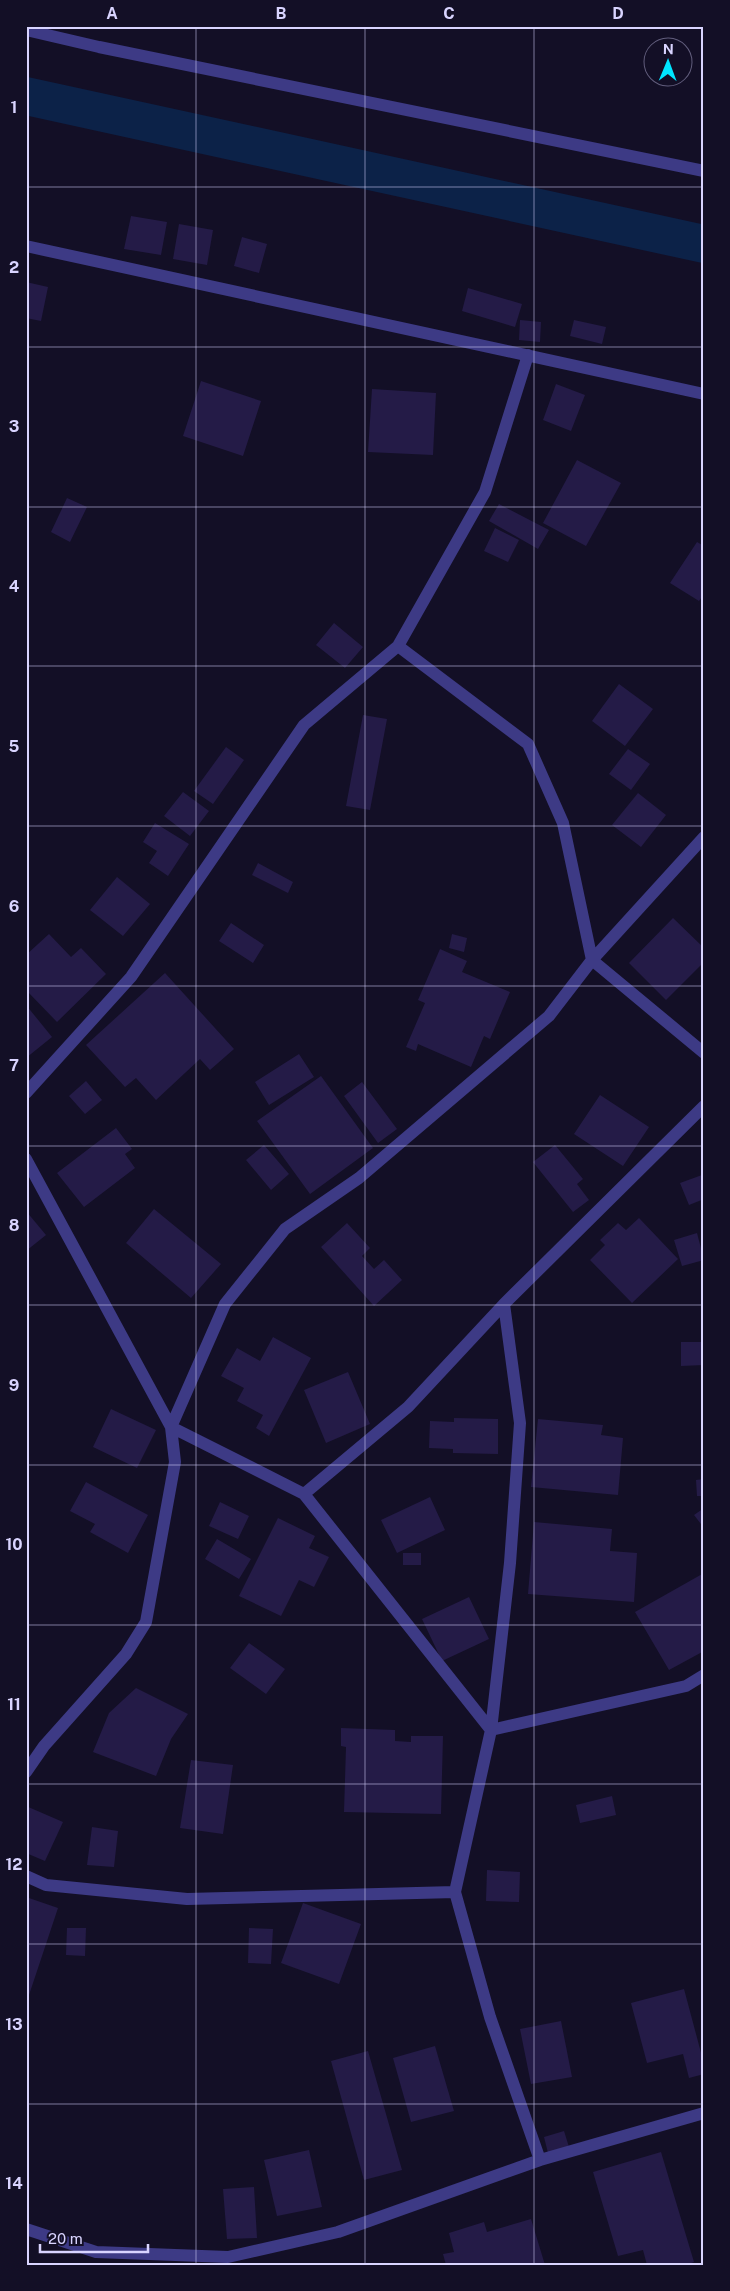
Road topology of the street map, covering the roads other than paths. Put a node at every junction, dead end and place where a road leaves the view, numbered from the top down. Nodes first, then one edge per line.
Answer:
1 (26, 30) edge
2 (704, 172) edge
3 (26, 246) edge
4 (528, 355) junction
5 (704, 394) edge
6 (398, 646) junction
7 (704, 837) edge
8 (592, 960) junction
9 (704, 1053) edge
10 (26, 1093) edge
11 (704, 1106) edge
12 (26, 1159) edge
13 (504, 1304) junction
14 (171, 1427) junction
15 (304, 1494) junction
16 (704, 1675) edge
17 (491, 1730) junction
18 (26, 1772) edge
19 (26, 1876) edge
20 (455, 1892) junction
21 (704, 2113) edge
22 (540, 2160) junction
23 (26, 2229) edge

1 - 2 street
3 - 4 street
4 - 5 street
4 - 6 street
6 - 8 street
6 - 10 street
7 - 8 street
8 - 9 street
8 - 14 street
11 - 13 street
12 - 14 street
13 - 15 street
13 - 17 street
14 - 15 street
14 - 18 street
15 - 17 street
16 - 17 street
17 - 20 street
19 - 20 street
20 - 22 street
21 - 22 street
22 - 23 street

